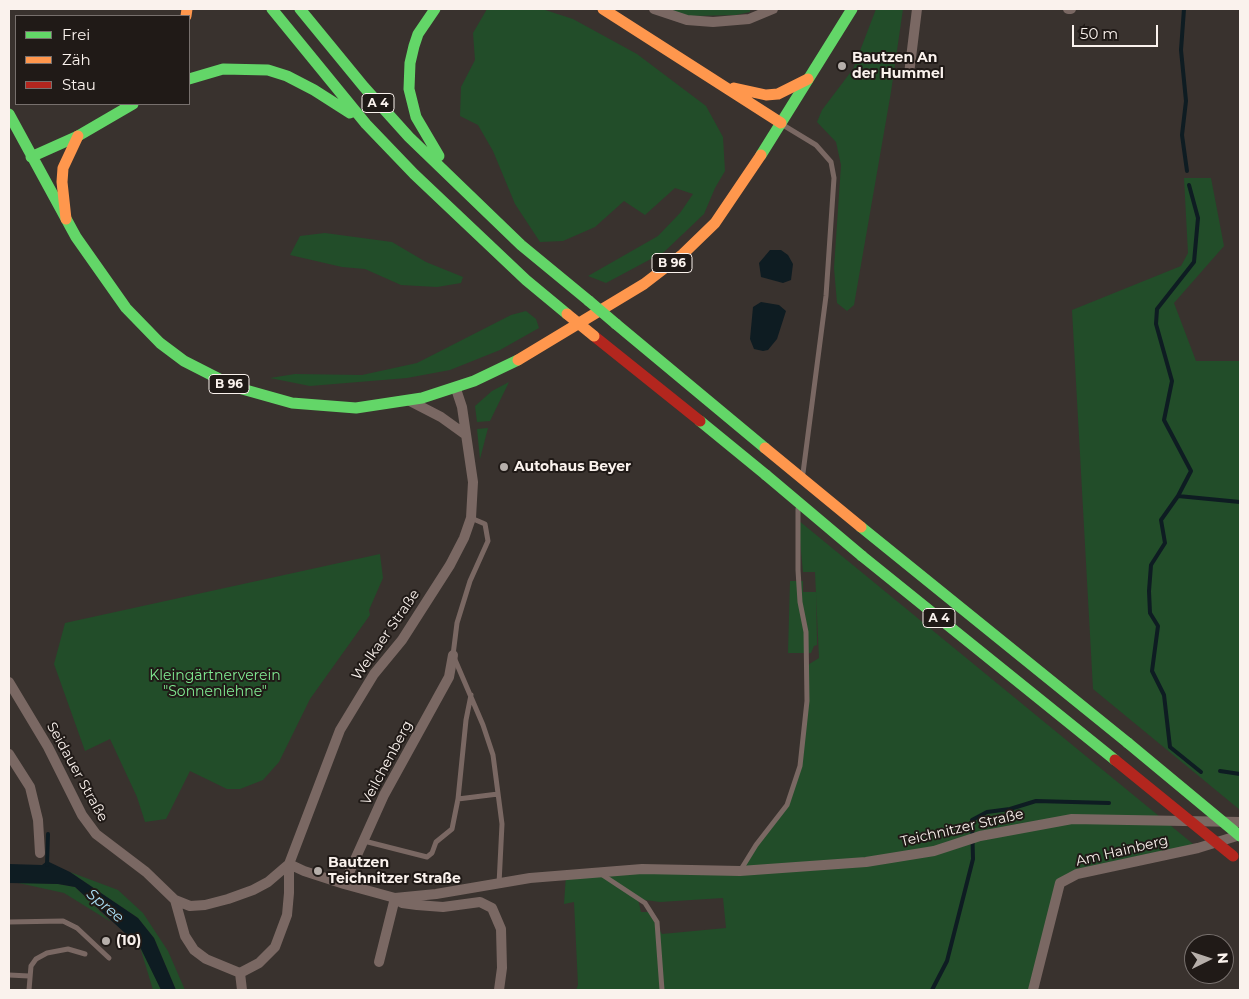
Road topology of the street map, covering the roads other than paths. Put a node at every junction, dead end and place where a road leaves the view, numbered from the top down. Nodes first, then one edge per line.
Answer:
1 (272, 9) edge
2 (300, 9) edge
3 (435, 9) edge
4 (604, 9) edge
5 (654, 9) edge
6 (773, 9) edge
7 (852, 9) edge
8 (917, 9) edge
9 (909, 74) dead end
10 (190, 79) edge
11 (808, 79) junction
12 (724, 86) junction
13 (129, 105) edge
14 (9, 114) edge
15 (781, 123) junction
16 (366, 124) junction
17 (78, 136) junction
18 (31, 157) junction
19 (462, 191) junction
20 (66, 219) junction
21 (456, 388) junction
22 (409, 401) junction
23 (466, 435) junction
24 (801, 489) dead end
25 (799, 498) dead end
26 (471, 518) junction
27 (453, 655) junction
28 (9, 682) edge
29 (471, 695) junction
30 (9, 754) edge
31 (498, 794) junction
32 (458, 799) junction
33 (1240, 822) edge
34 (1240, 835) edge
35 (364, 841) junction
36 (40, 853) dead end
37 (1236, 859) edge
38 (289, 864) junction
39 (740, 871) junction
40 (600, 873) junction
41 (344, 884) junction
42 (499, 884) junction
43 (396, 898) junction
44 (175, 900) junction
45 (9, 922) edge
46 (85, 954) dead end
47 (109, 958) dead end
48 (379, 962) dead end
49 (240, 973) junction
50 (9, 975) edge
51 (29, 976) junction
52 (29, 990) edge
53 (242, 990) edge
54 (499, 990) edge
55 (662, 990) edge
56 (1033, 990) edge

1 - 16 main road, A 4
2 - 19 main road, A 4
3 - 19 main road
4 - 12 main road
5 - 6 street
7 - 11 main road, B 96
8 - 9 street
10 - 16 main road
11 - 12 main road
11 - 15 main road, B 96
12 - 15 main road
13 - 17 main road
14 - 18 main road, B 96
15 - 21 main road, B 96
15 - 24 lane
16 - 37 main road, A 4, bridge
17 - 18 main road
17 - 20 main road
18 - 20 main road, B 96
19 - 34 main road, A 4, bridge
20 - 22 main road, B 96
21 - 22 main road, B 96
21 - 23 street, Welkaer Straße
22 - 23 street
23 - 26 street, Welkaer Straße
25 - 39 lane
26 - 27 lane
26 - 38 street, Welkaer Straße
27 - 29 lane
27 - 35 street, Veilchenberg
28 - 44 street, Seidauer Straße
29 - 31 lane
29 - 32 lane
30 - 36 street
31 - 32 lane
31 - 42 lane
32 - 35 lane
33 - 39 street, Teichnitzer Straße
34 - 56 street, Am Hainberg
35 - 41 street, Veilchenberg
38 - 41 street, Teichnitzer Straße
38 - 44 street
38 - 49 street
39 - 40 street, Teichnitzer Straße
40 - 42 street, Teichnitzer Straße
40 - 55 lane
41 - 43 street, Teichnitzer Straße
42 - 43 street, Teichnitzer Straße
43 - 48 street
43 - 54 street, Teichnitzer Straße
44 - 49 street
45 - 47 lane
46 - 51 lane
49 - 53 street
50 - 51 lane
51 - 52 lane

